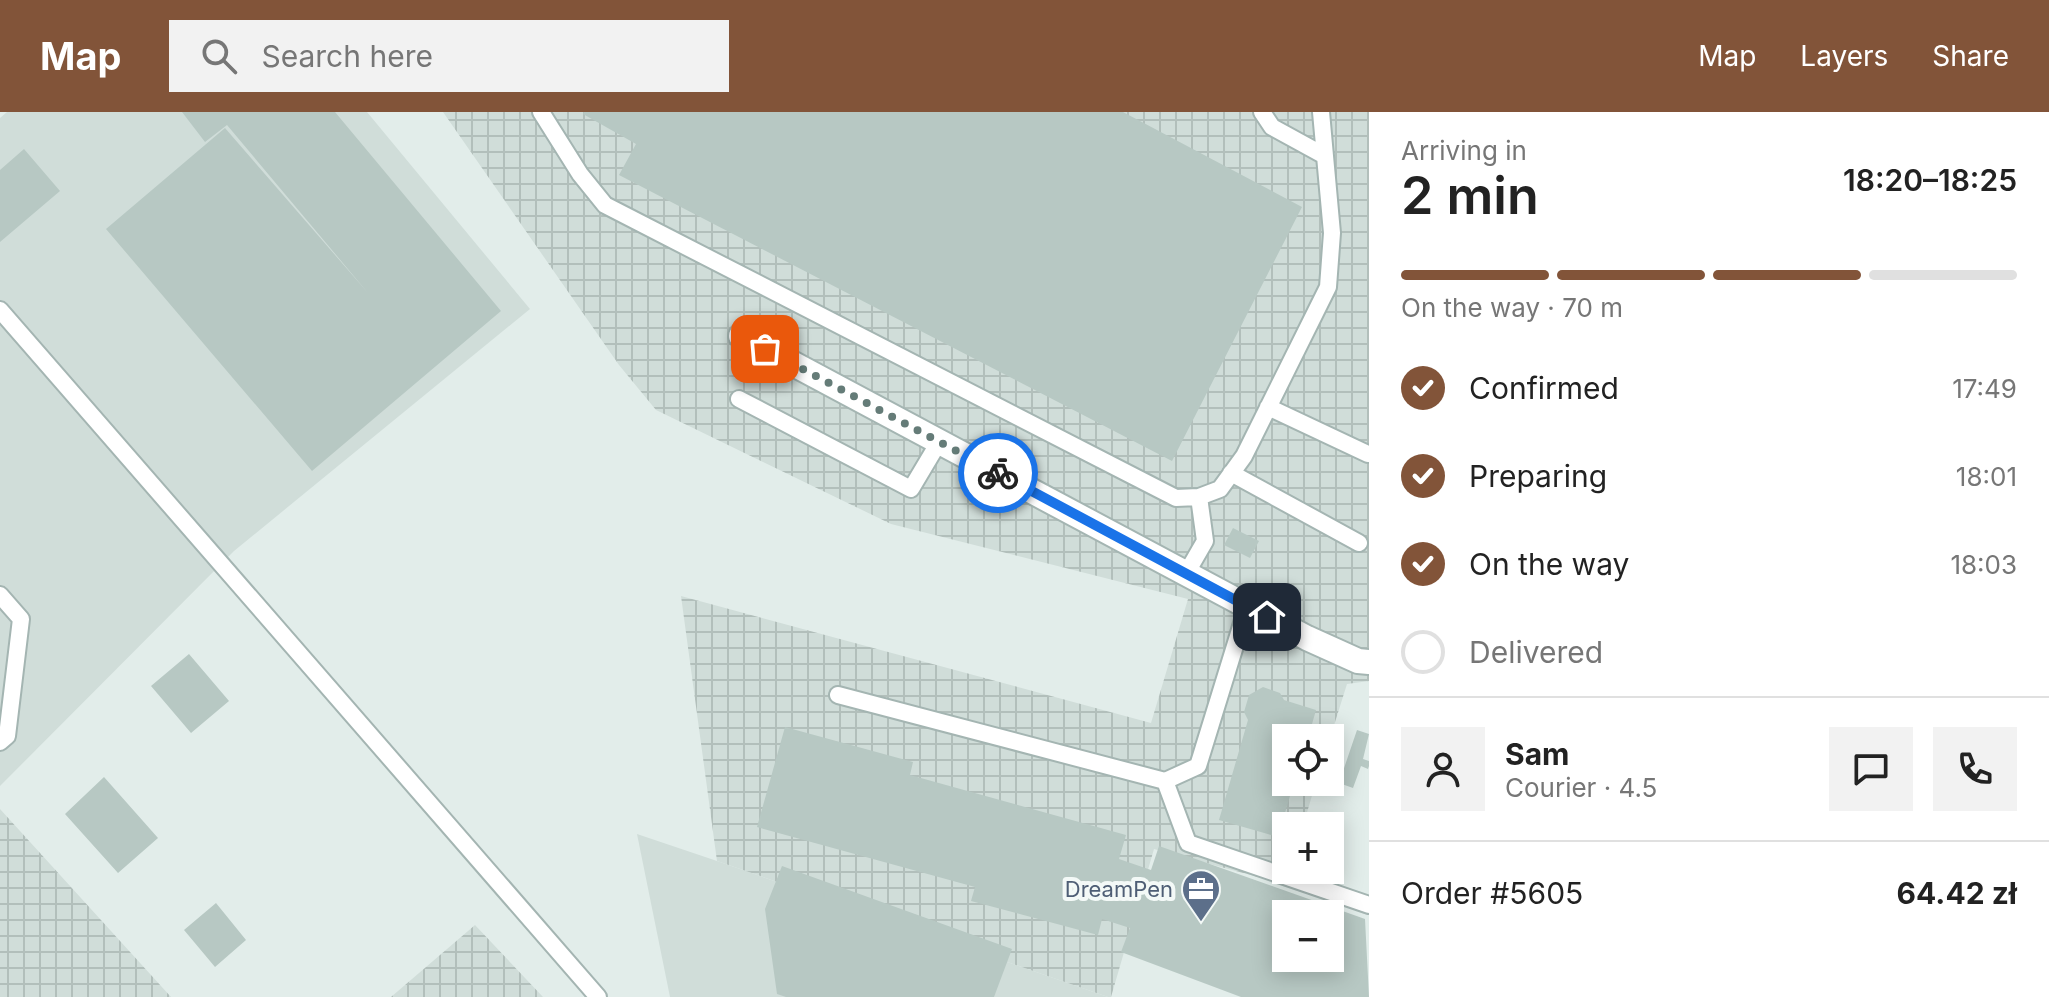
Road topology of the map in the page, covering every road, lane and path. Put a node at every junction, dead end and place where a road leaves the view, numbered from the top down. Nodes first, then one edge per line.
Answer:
1 (541, 112) edge
2 (1262, 112) edge
3 (1321, 112) edge
4 (1325, 156) junction
5 (0, 310) edge
6 (741, 336) dead end
7 (739, 399) dead end
8 (1268, 407) junction
9 (939, 442) junction
10 (1368, 454) edge
11 (1231, 473) junction
12 (1199, 497) junction
13 (1359, 543) dead end
14 (1186, 574) junction
15 (0, 595) edge
16 (1247, 607) junction
17 (1369, 662) edge
18 (838, 695) dead end
19 (0, 742) edge
20 (1165, 781) junction
21 (1369, 905) edge
22 (598, 997) edge

1 - 12 lane
2 - 4 lane
3 - 4 lane
4 - 8 lane
5 - 22 lane
6 - 9 street
7 - 9 lane
8 - 10 lane
8 - 11 lane
9 - 14 street
11 - 12 lane
11 - 13 lane
12 - 14 lane
14 - 16 street
15 - 19 lane
16 - 17 street
16 - 20 lane
18 - 20 lane
20 - 21 lane

